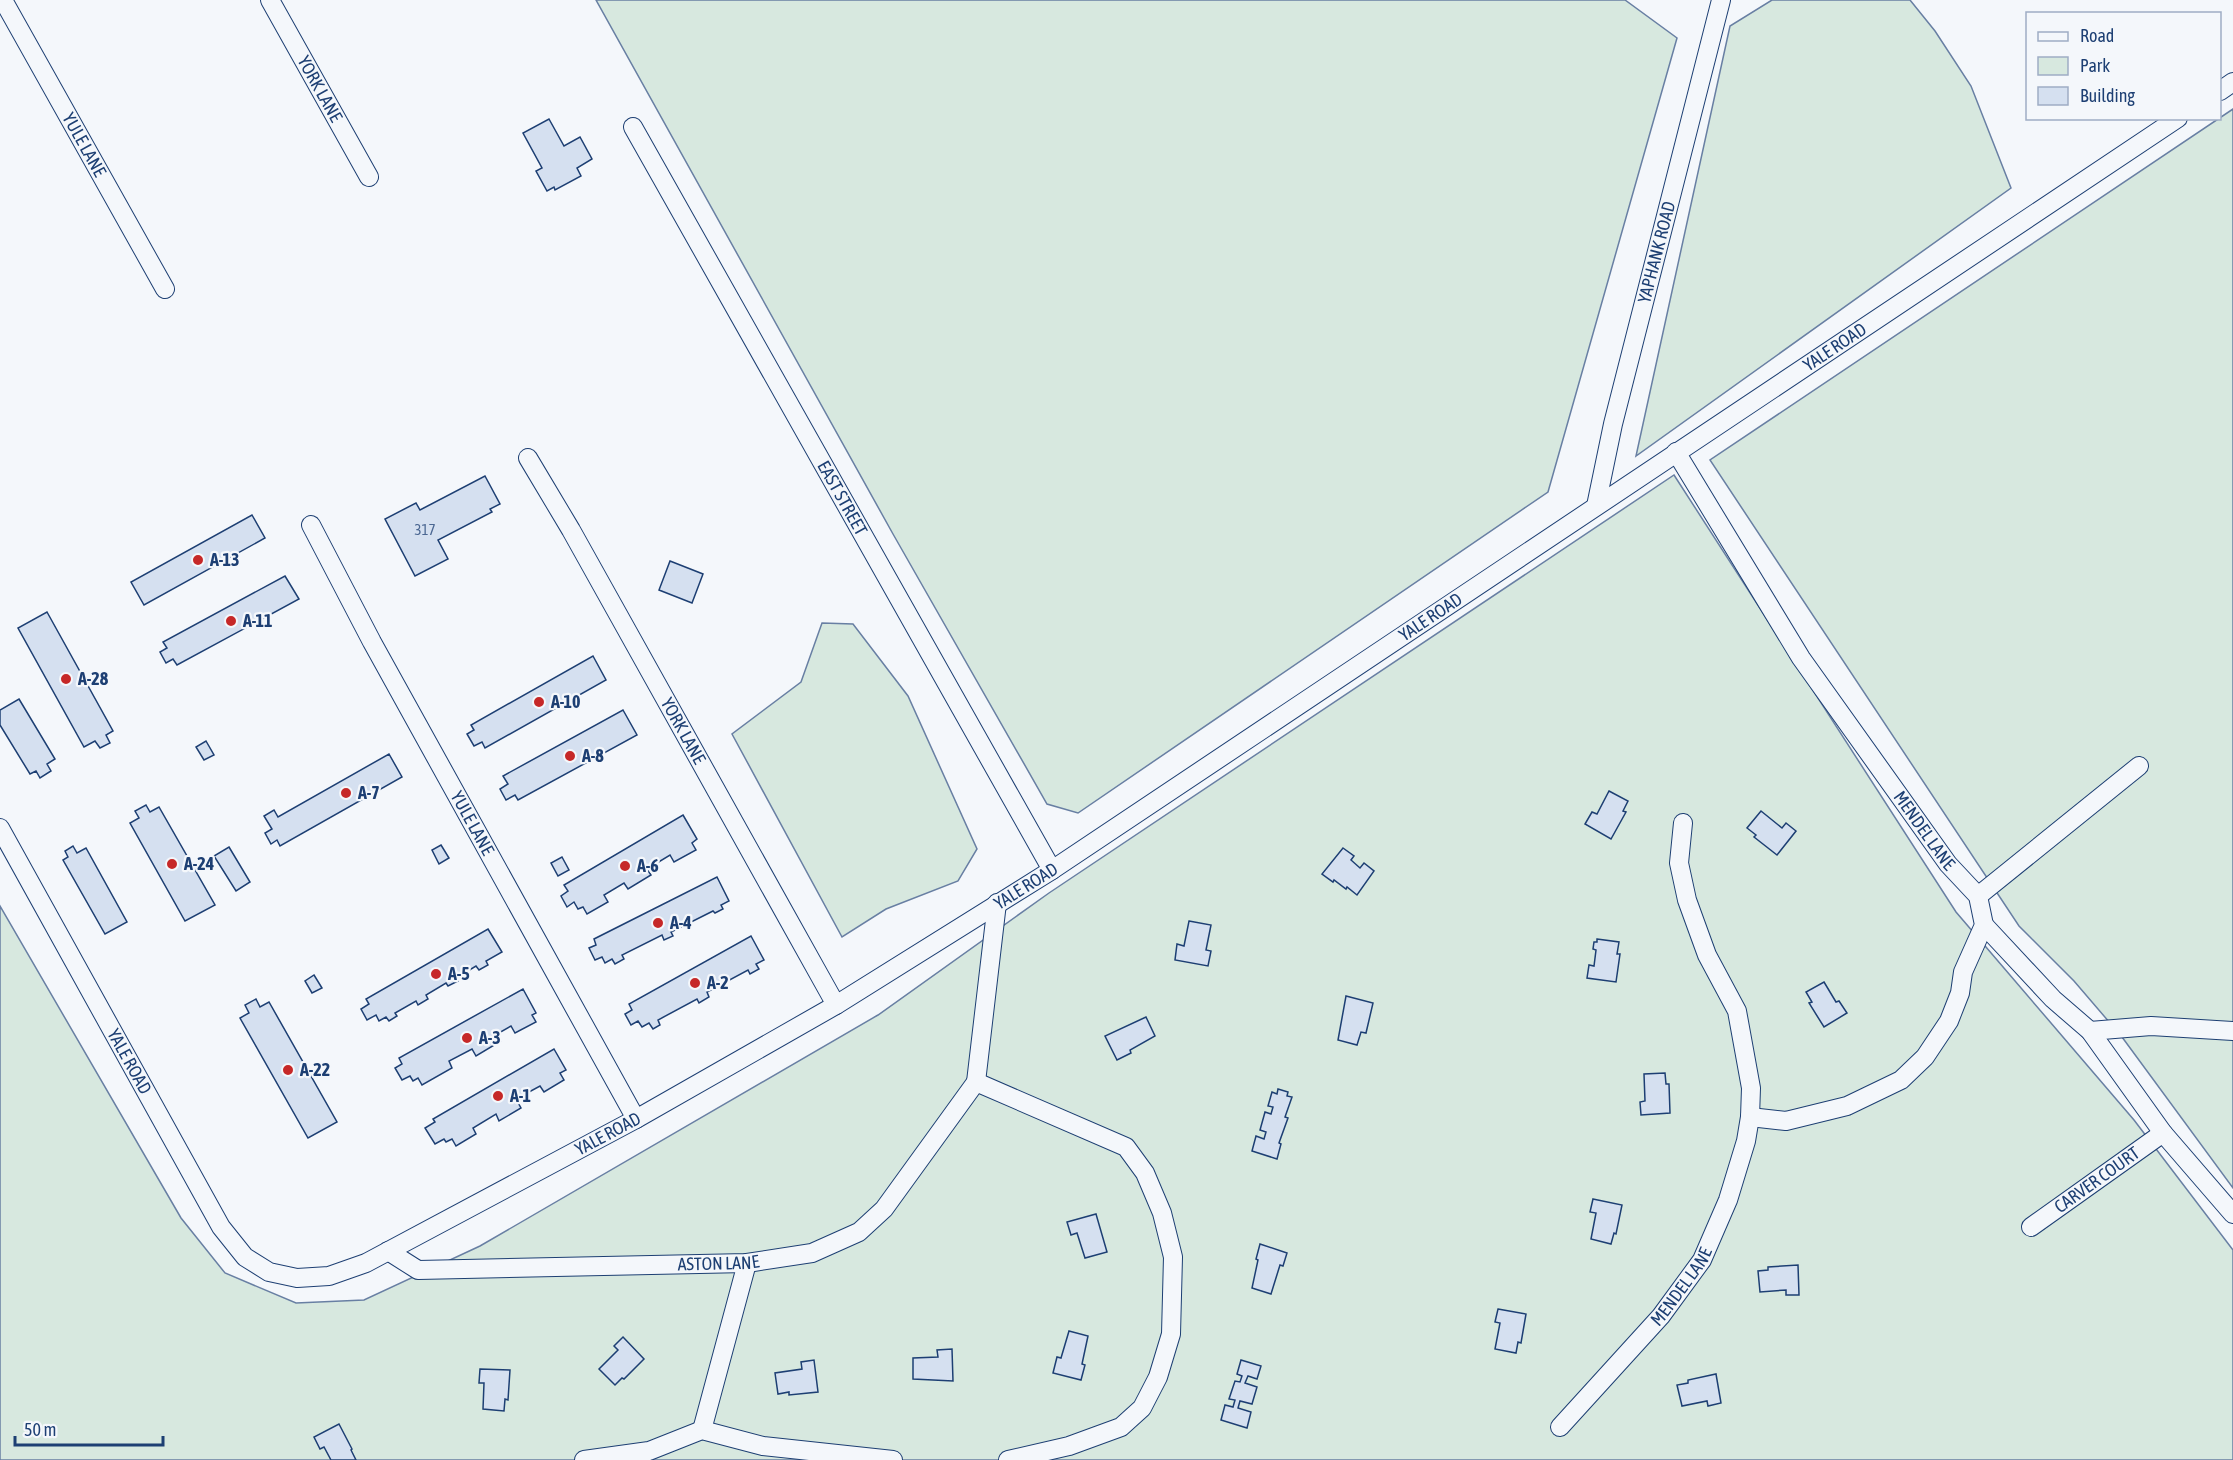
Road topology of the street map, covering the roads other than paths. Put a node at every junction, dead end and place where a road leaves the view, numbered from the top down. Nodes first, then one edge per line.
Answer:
1 (3, 0) edge
2 (270, 0) edge
3 (1721, 0) edge
4 (2175, 120) edge
5 (633, 127) dead end
6 (369, 177) dead end
7 (165, 289) dead end
8 (1677, 452) junction
9 (528, 458) dead end
10 (1596, 506) junction
11 (311, 525) dead end
12 (2139, 766) dead end
13 (1683, 823) dead end
14 (0, 828) edge
15 (1052, 870) junction
16 (1978, 896) junction
17 (998, 903) junction
18 (1984, 925) junction
19 (836, 1005) junction
20 (2090, 1030) junction
21 (2233, 1031) edge
22 (976, 1082) junction
23 (1750, 1117) junction
24 (636, 1119) junction
25 (2163, 1133) junction
26 (2233, 1214) edge
27 (2031, 1227) dead end
28 (388, 1251) junction
29 (747, 1263) junction
30 (1560, 1427) dead end
31 (702, 1430) junction
32 (584, 1460) edge
33 (893, 1460) edge
34 (1008, 1460) edge

1 - 7 street, YULE LANE
2 - 6 street, YORK LANE
3 - 10 street, YAPHANK ROAD
4 - 8 street, YALE ROAD
5 - 15 street, EAST STREET
8 - 10 street, YALE ROAD
8 - 16 street, MENDEL LANE
9 - 19 street, YORK LANE
10 - 15 street, YALE ROAD
11 - 24 street, YULE LANE
12 - 16 street
13 - 23 street, MENDEL LANE
14 - 28 street, YALE ROAD
15 - 17 street, YALE ROAD
16 - 18 street
17 - 19 street, YALE ROAD
17 - 22 street, ASTON LANE
18 - 20 street
18 - 23 street
19 - 24 street, YALE ROAD
20 - 21 street
20 - 25 street
22 - 29 street, ASTON LANE
22 - 34 street
23 - 30 street, MENDEL LANE
24 - 28 street, YALE ROAD
25 - 26 street
25 - 27 street, CARVER COURT
28 - 29 street, ASTON LANE
29 - 31 street
31 - 32 street
31 - 33 street

